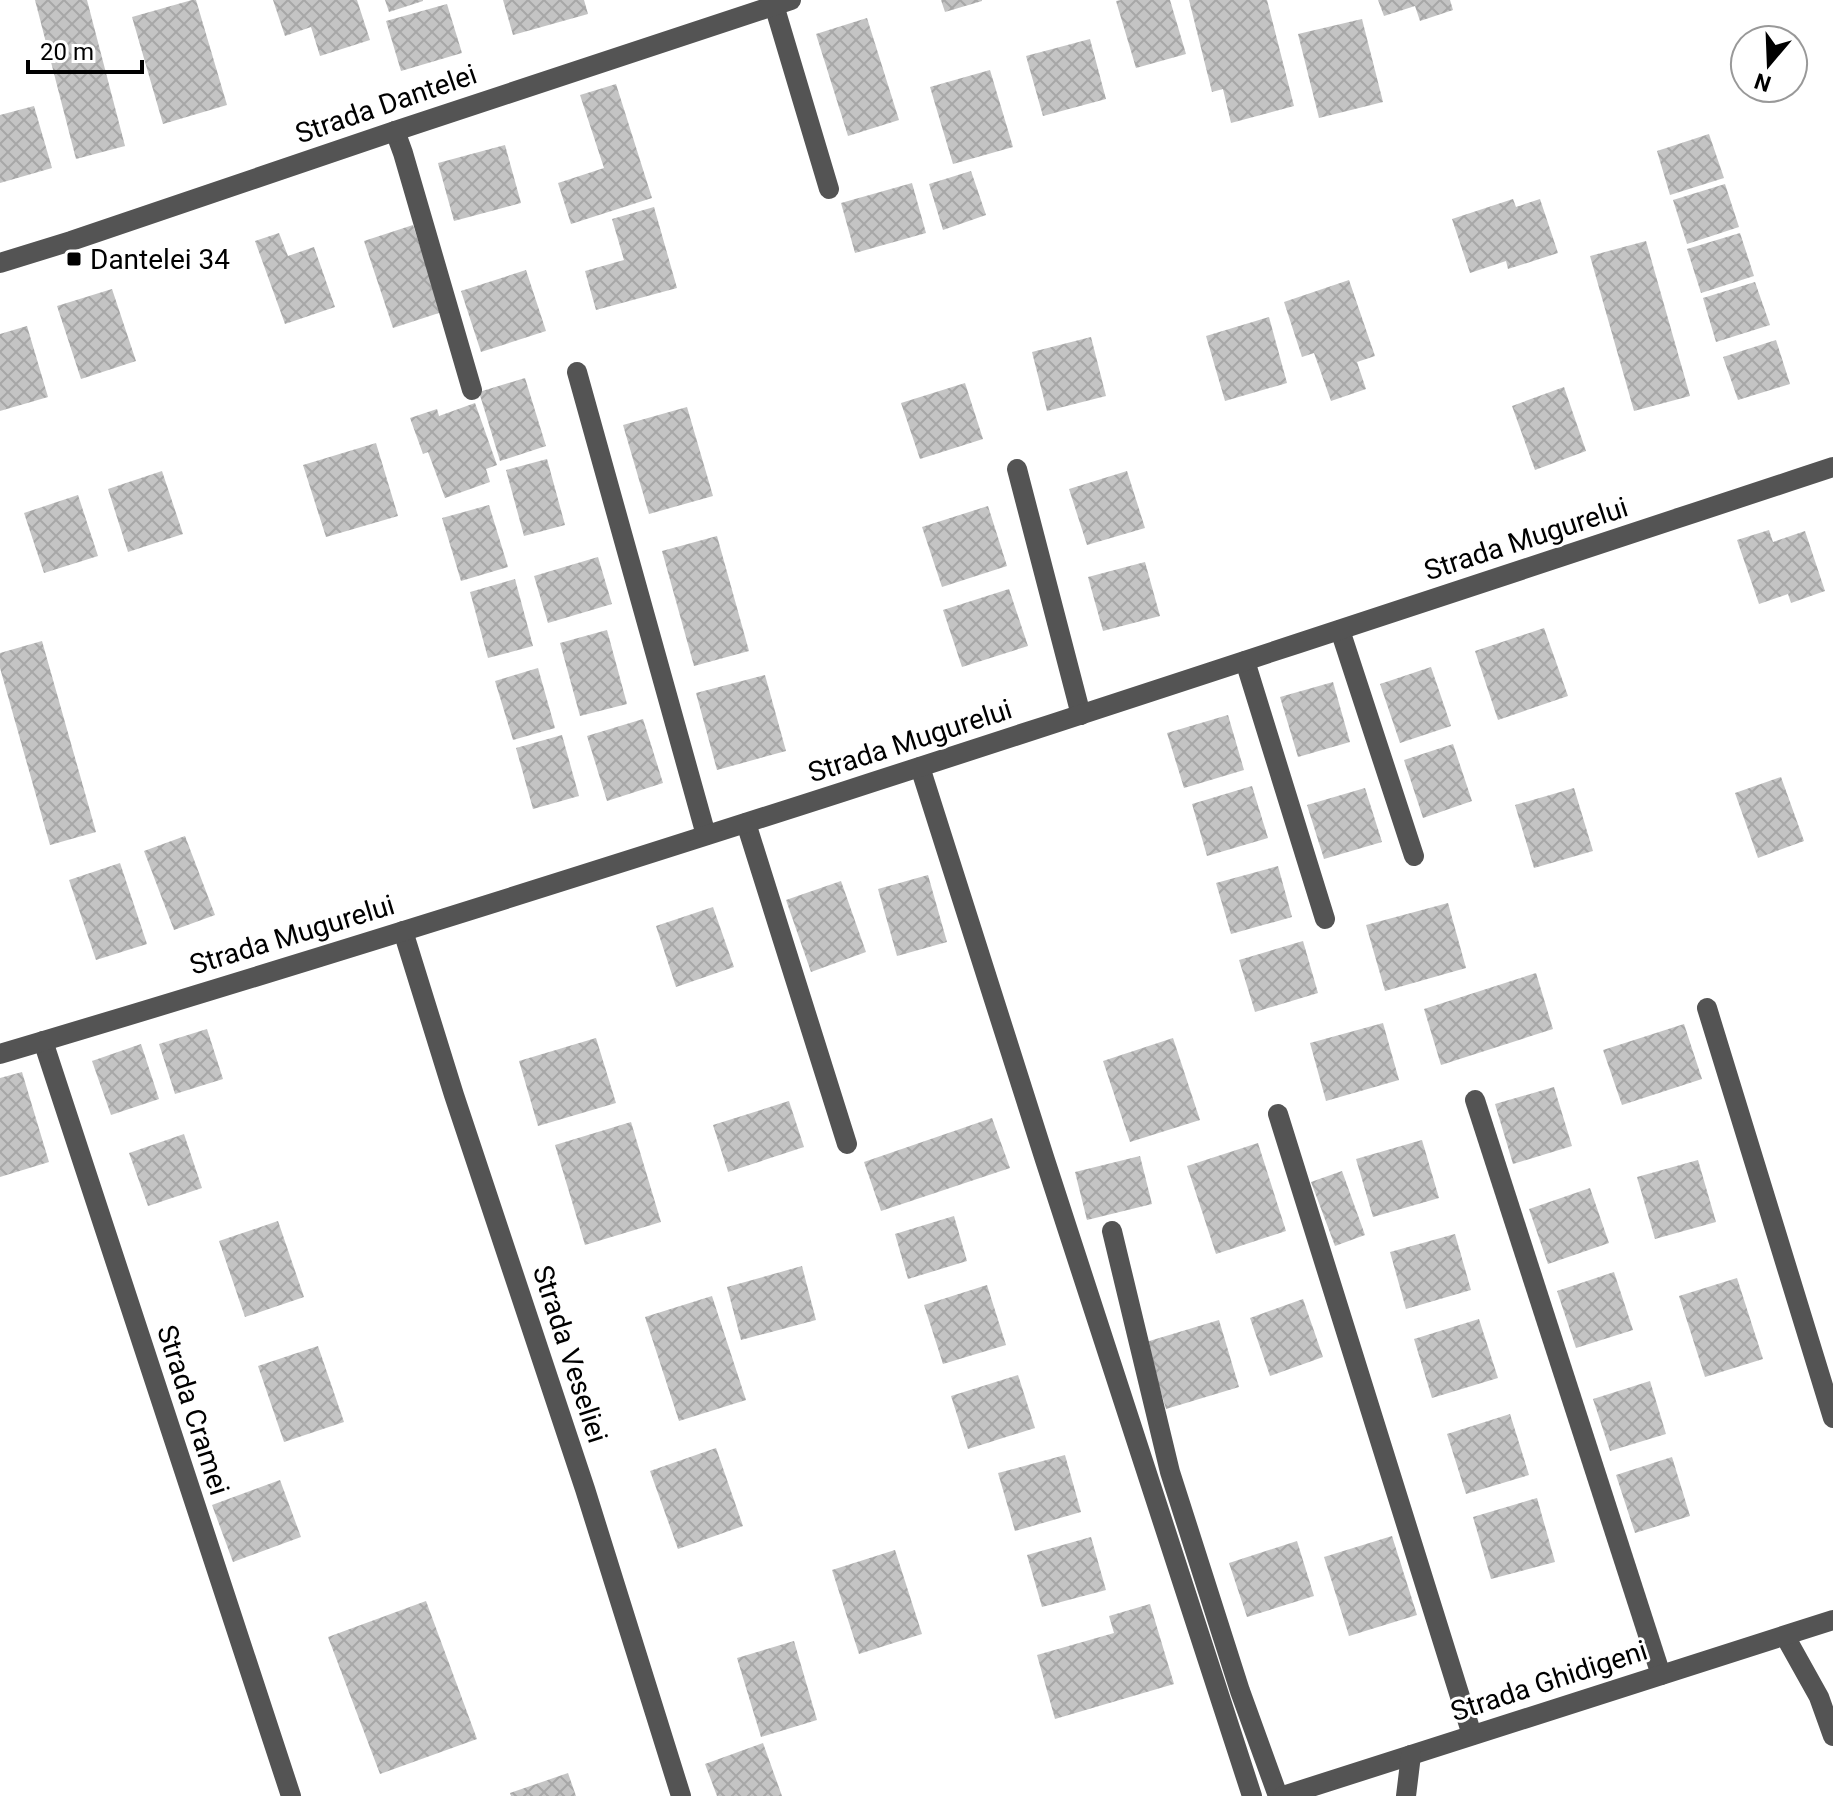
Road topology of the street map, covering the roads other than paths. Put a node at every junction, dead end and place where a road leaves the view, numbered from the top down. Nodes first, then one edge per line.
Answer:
1 (783, 3) edge
2 (395, 131) junction
3 (829, 189) dead end
4 (0, 263) edge
5 (577, 372) dead end
6 (472, 390) dead end
7 (1833, 467) edge
8 (1017, 469) dead end
9 (1340, 630) junction
10 (1245, 661) junction
11 (1081, 715) junction
12 (920, 767) junction
13 (746, 823) junction
14 (706, 835) junction
15 (1414, 856) dead end
16 (1325, 919) dead end
17 (403, 931) junction
18 (1707, 1008) dead end
19 (43, 1041) junction
20 (0, 1054) edge
21 (1475, 1100) dead end
22 (1278, 1114) dead end
23 (847, 1144) dead end
24 (1112, 1231) dead end
25 (1833, 1418) edge
26 (1833, 1620) edge
27 (1785, 1636) junction
28 (1661, 1675) junction
29 (1472, 1735) junction
30 (1833, 1736) edge
31 (1411, 1755) junction
32 (291, 1796) edge
33 (681, 1796) edge
34 (1252, 1796) edge
35 (1281, 1796) edge
36 (1406, 1796) edge

1 - 2 street, Strada Dantelei
1 - 3 street
2 - 4 street, Strada Dantelei
2 - 6 street
5 - 14 street
7 - 9 street, Strada Mugurelui
8 - 11 street
9 - 10 street, Strada Mugurelui
9 - 15 street
10 - 11 street, Strada Mugurelui
10 - 16 street
11 - 12 street, Strada Mugurelui
12 - 13 street, Strada Mugurelui
12 - 34 street
13 - 14 street, Strada Mugurelui
13 - 23 street
14 - 17 street, Strada Mugurelui
17 - 19 street, Strada Mugurelui
17 - 33 street, Strada Veseliei
18 - 25 street
19 - 20 street, Strada Mugurelui
19 - 32 street, Strada Cramei
21 - 28 street
22 - 29 street
24 - 35 street
26 - 27 street, Strada Ghidigeni
27 - 28 street, Strada Ghidigeni
27 - 30 street
28 - 29 street, Strada Ghidigeni
29 - 31 street, Strada Ghidigeni
31 - 35 street, Strada Ghidigeni
31 - 36 street

